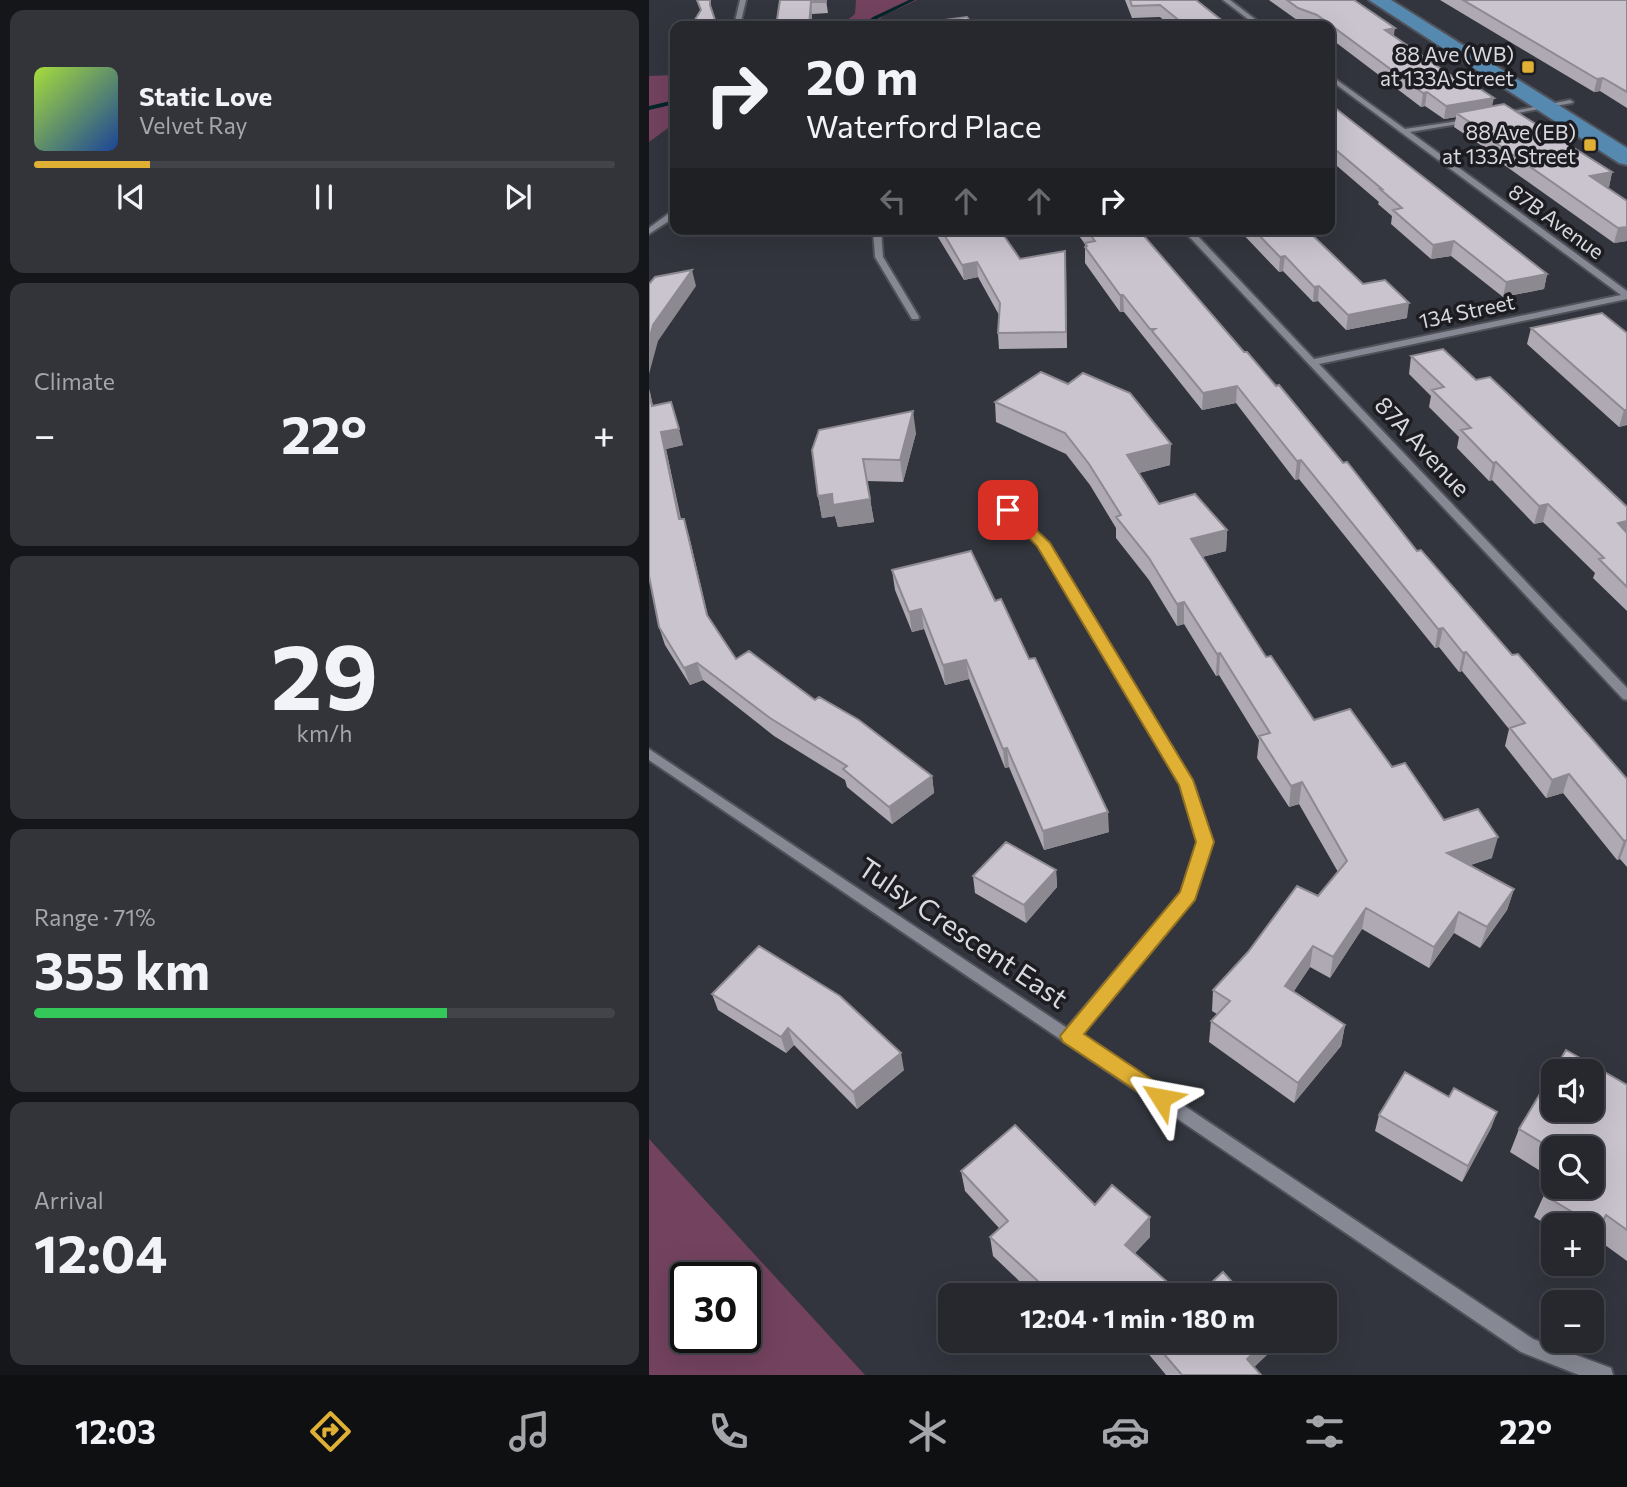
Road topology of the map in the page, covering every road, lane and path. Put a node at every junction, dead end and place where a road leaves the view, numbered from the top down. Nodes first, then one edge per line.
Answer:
1 (743, 0) edge
2 (1226, 0) edge
3 (1378, 0) edge
4 (1405, 0) edge
5 (738, 21) edge
6 (1254, 21) edge
7 (1335, 81) edge
8 (1570, 102) junction
9 (1546, 107) junction
10 (1498, 115) edge
11 (1484, 117) edge
12 (1404, 131) junction
13 (1627, 137) edge
14 (1627, 158) edge
15 (670, 217) edge
16 (649, 232) edge
17 (877, 235) edge
18 (1192, 235) edge
19 (1627, 296) edge
20 (915, 317) dead end
21 (1314, 362) junction
22 (990, 493) dead end
23 (1627, 696) edge
24 (649, 754) edge
25 (1070, 1036) junction
26 (1604, 1375) edge

1 - 5 street
2 - 6 street
3 - 9 main road
4 - 8 main road
7 - 12 street, 87B Avenue
8 - 9 street
8 - 13 main road
9 - 10 street
9 - 14 main road
11 - 12 street
12 - 19 street, 87B Avenue
15 - 16 street
17 - 20 street
18 - 21 street, 87A Avenue
19 - 21 street, 134 Street
21 - 23 street, 87A Avenue
22 - 25 street
24 - 25 street, Tulsy Crescent East
25 - 26 street, Tulsy Crescent East

